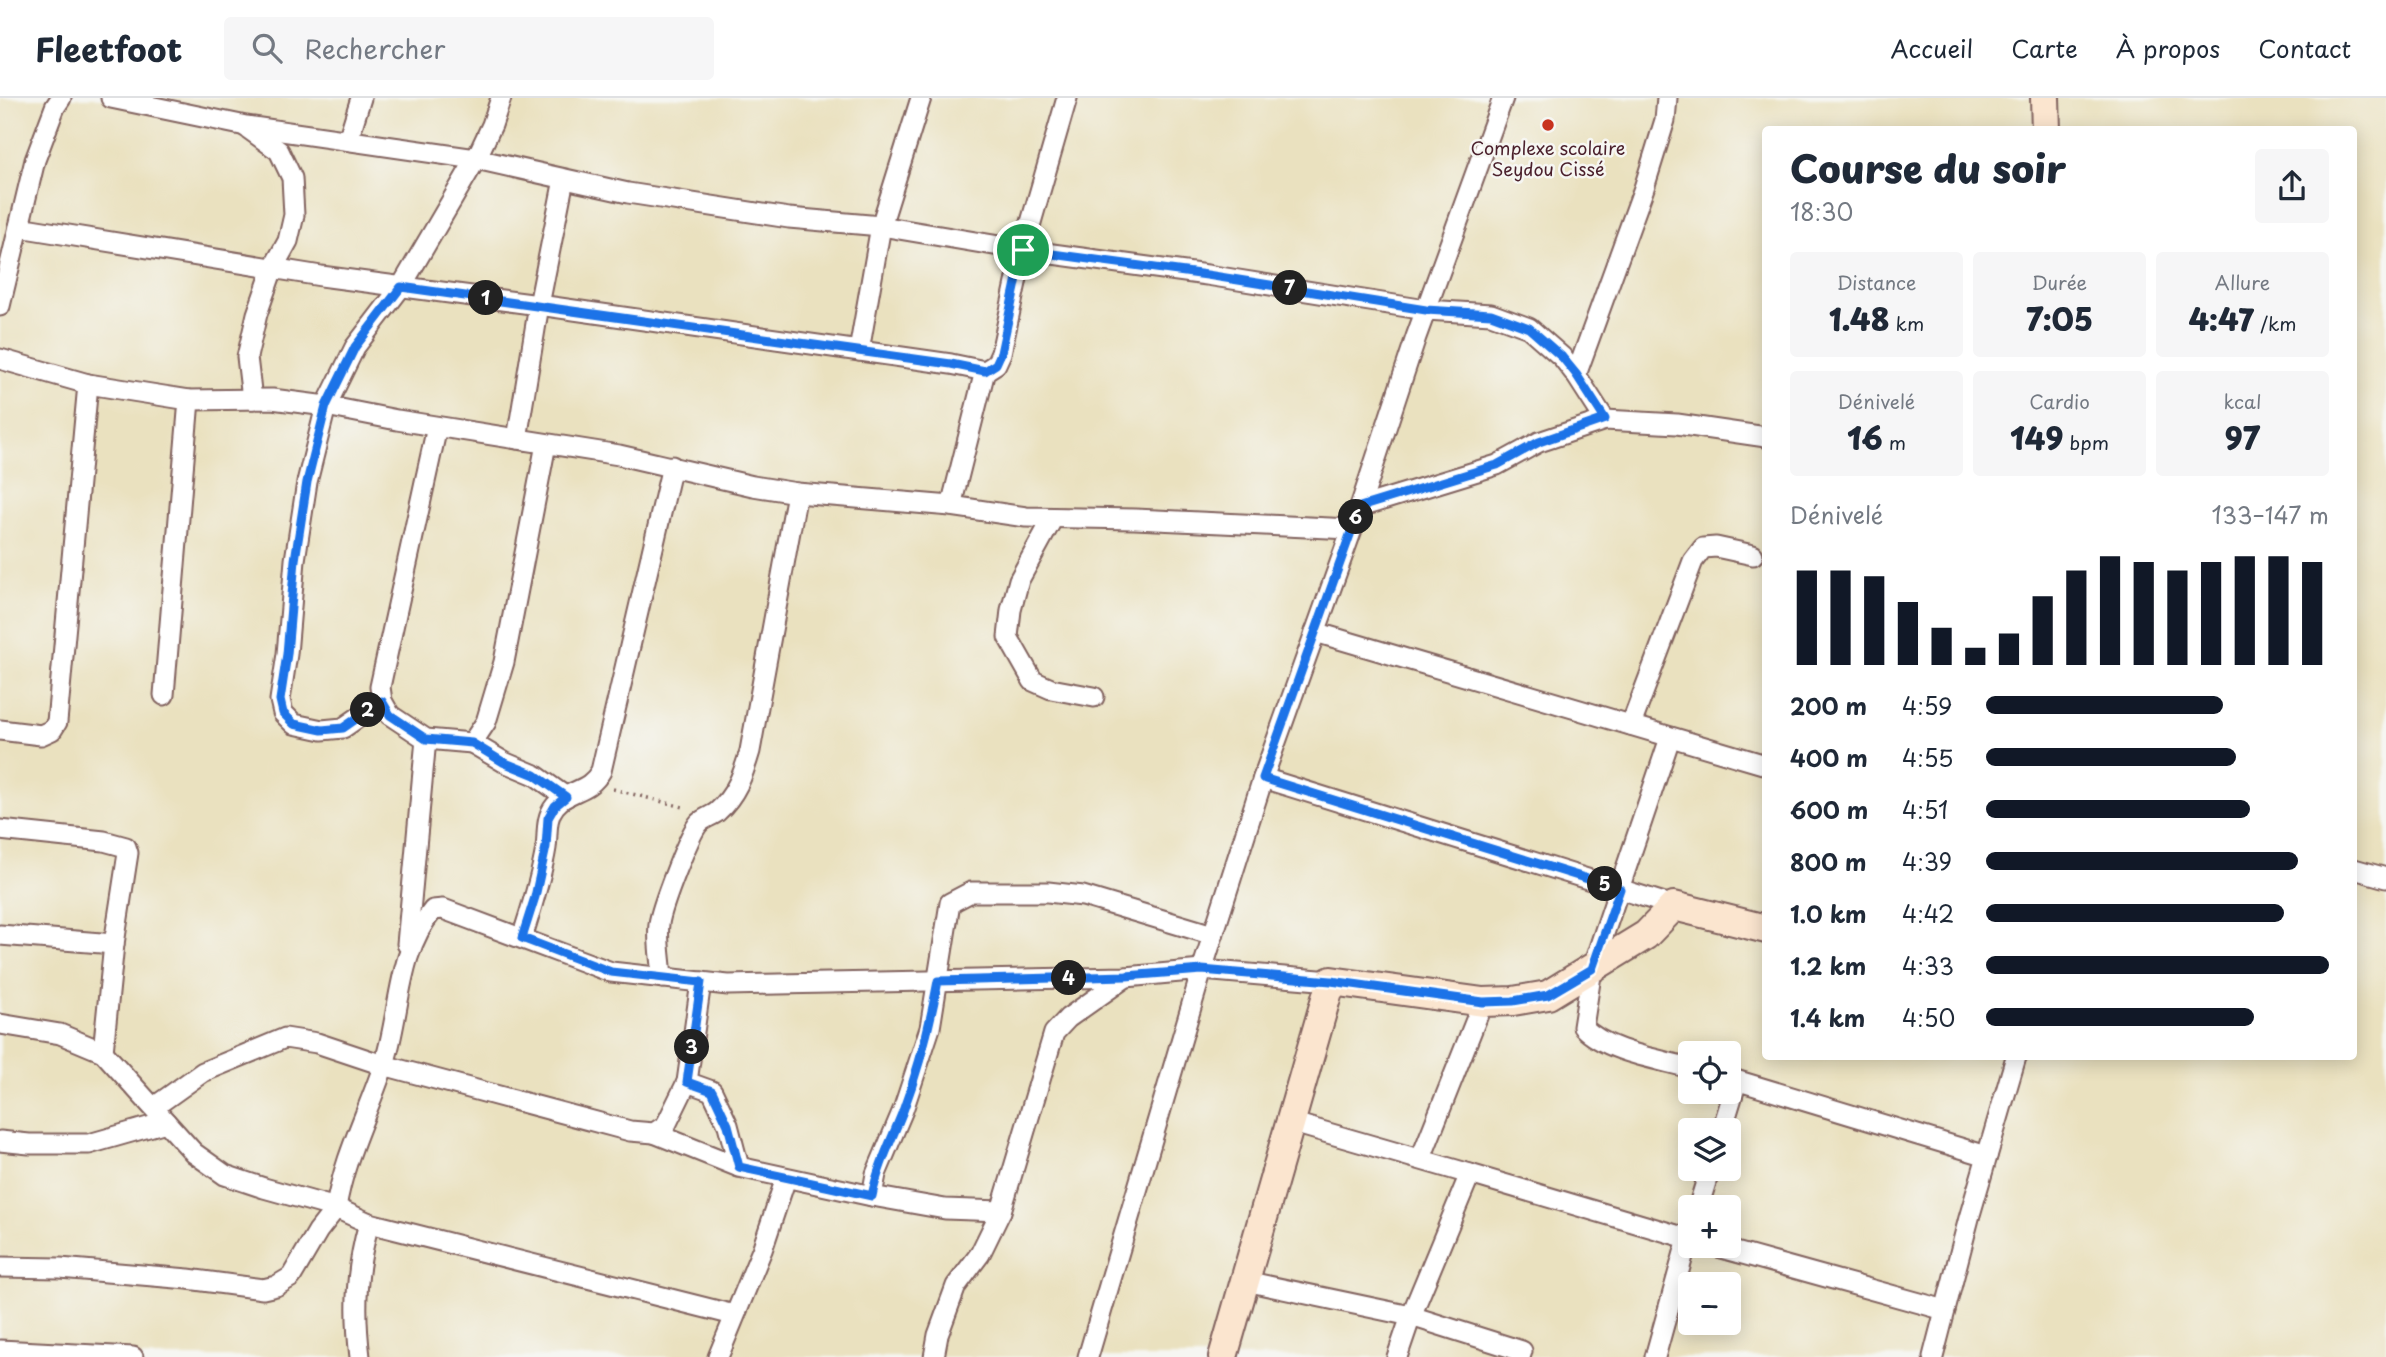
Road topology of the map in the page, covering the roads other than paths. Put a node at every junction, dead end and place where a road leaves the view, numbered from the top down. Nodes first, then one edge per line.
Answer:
1 (61, 98) edge
2 (111, 98) edge
3 (361, 98) edge
4 (501, 98) edge
5 (922, 98) edge
6 (1067, 98) edge
7 (1503, 98) edge
8 (1667, 98) edge
9 (2045, 98) edge
10 (246, 126) junction
11 (2046, 126) edge
12 (348, 140) junction
13 (476, 159) junction
14 (564, 179) junction
15 (881, 226) junction
16 (19, 228) junction
17 (1023, 250) junction
18 (273, 268) junction
19 (401, 287) junction
20 (539, 304) junction
21 (0, 306) edge
22 (1426, 310) junction
23 (859, 351) junction
24 (0, 359) edge
25 (985, 371) junction
26 (1576, 374) junction
27 (88, 384) junction
28 (252, 399) junction
29 (189, 400) junction
30 (326, 406) junction
31 (1605, 419) junction
32 (437, 427) junction
33 (1762, 436) edge
34 (517, 439) junction
35 (546, 444) junction
36 (672, 466) junction
37 (797, 493) junction
38 (951, 506) junction
39 (1360, 507) junction
40 (1053, 518) junction
41 (1352, 529) junction
42 (1753, 555) dead end
43 (1315, 632) junction
44 (164, 695) dead end
45 (1094, 697) dead end
46 (382, 701) junction
47 (1631, 725) junction
48 (0, 730) edge
49 (1670, 738) junction
50 (426, 739) junction
51 (472, 743) junction
52 (1762, 764) edge
53 (1263, 778) junction
54 (566, 797) junction
55 (0, 830) edge
56 (2357, 870) edge
57 (2386, 877) edge
58 (1620, 889) junction
59 (1674, 906) junction
60 (1762, 928) edge
61 (0, 935) edge
62 (1213, 935) junction
63 (522, 938) junction
64 (114, 944) junction
65 (405, 960) junction
66 (1592, 969) junction
67 (1202, 970) junction
68 (1126, 976) junction
69 (662, 978) junction
70 (938, 981) junction
71 (1331, 981) junction
72 (701, 982) junction
73 (1483, 1002) junction
74 (0, 1024) edge
75 (103, 1052) junction
76 (2015, 1060) edge
77 (383, 1065) junction
78 (1678, 1065) edge
79 (687, 1082) junction
80 (1741, 1082) edge
81 (160, 1114) junction
82 (1290, 1122) junction
83 (654, 1133) junction
84 (0, 1141) edge
85 (1986, 1156) junction
86 (1421, 1158) junction
87 (739, 1167) junction
88 (1470, 1174) junction
89 (786, 1178) junction
90 (872, 1196) junction
91 (336, 1208) junction
92 (1001, 1211) junction
93 (369, 1223) junction
94 (1678, 1233) edge
95 (1741, 1253) edge
96 (1683, 1258) edge
97 (0, 1267) edge
98 (1245, 1281) junction
99 (1945, 1310) junction
100 (734, 1315) junction
101 (1411, 1316) junction
102 (0, 1350) edge
103 (1521, 1354) edge
104 (133, 1357) edge
105 (360, 1357) edge
106 (718, 1357) edge
107 (934, 1357) edge
108 (1088, 1357) edge
109 (1223, 1357) edge
110 (1397, 1357) edge
111 (1541, 1357) edge
112 (1654, 1357) edge
113 (1933, 1357) edge

1 - 16 street
2 - 10 street
3 - 12 street
4 - 13 street
5 - 15 street
6 - 17 street
7 - 22 street
8 - 26 street
9 - 11 street
10 - 12 street
10 - 18 street
12 - 13 street
13 - 14 street
13 - 19 street
14 - 15 street
14 - 20 street
15 - 17 street
15 - 23 street
16 - 18 street
16 - 21 street
17 - 22 street
17 - 25 street
18 - 19 street
18 - 28 street
19 - 20 street
19 - 30 street
20 - 23 street
20 - 34 street
22 - 26 street
22 - 39 street
23 - 25 street
24 - 27 street
25 - 38 street
26 - 31 street
27 - 29 street
27 - 48 street
28 - 29 street
28 - 30 street
29 - 44 street
30 - 32 street
30 - 46 street
31 - 33 street
31 - 39 street
32 - 34 street
32 - 46 street
34 - 35 street
35 - 36 street
35 - 51 street
36 - 37 street
36 - 54 street
37 - 38 street
37 - 69 street
38 - 40 street
39 - 41 street
40 - 41 street
40 - 45 street
41 - 43 street
42 - 47 street
43 - 47 street
43 - 53 street
46 - 50 street
47 - 49 street
49 - 52 street
49 - 58 street
50 - 51 street
50 - 65 street
51 - 54 street
53 - 58 street
53 - 62 street
54 - 63 street
55 - 64 street
56 - 57 street
58 - 59 street
58 - 66 street
59 - 60 street
59 - 66 street
61 - 64 street
62 - 67 street
62 - 70 street
63 - 65 street
63 - 69 street
64 - 75 street
65 - 77 street
66 - 73 street
66 - 78 street
67 - 68 street
67 - 71 street
67 - 108 street
68 - 70 street
68 - 92 street
69 - 72 street
70 - 72 street
70 - 90 street
71 - 73 street
71 - 82 street
72 - 79 street
73 - 86 street
74 - 75 street
75 - 81 street
76 - 85 street
77 - 81 street
77 - 83 street
77 - 91 street
79 - 83 street
79 - 87 street
80 - 85 street
81 - 84 street
81 - 91 street
82 - 86 street
82 - 98 street
83 - 87 street
85 - 99 street
86 - 88 street
87 - 89 street
88 - 94 street
88 - 101 street
89 - 90 street
89 - 100 street
90 - 92 street
91 - 93 street
91 - 97 street
92 - 107 street
93 - 100 street
93 - 105 street
95 - 99 street
96 - 112 street
98 - 101 street
98 - 109 street
99 - 113 street
100 - 106 street
101 - 103 street
101 - 110 street
102 - 104 street
103 - 111 street

